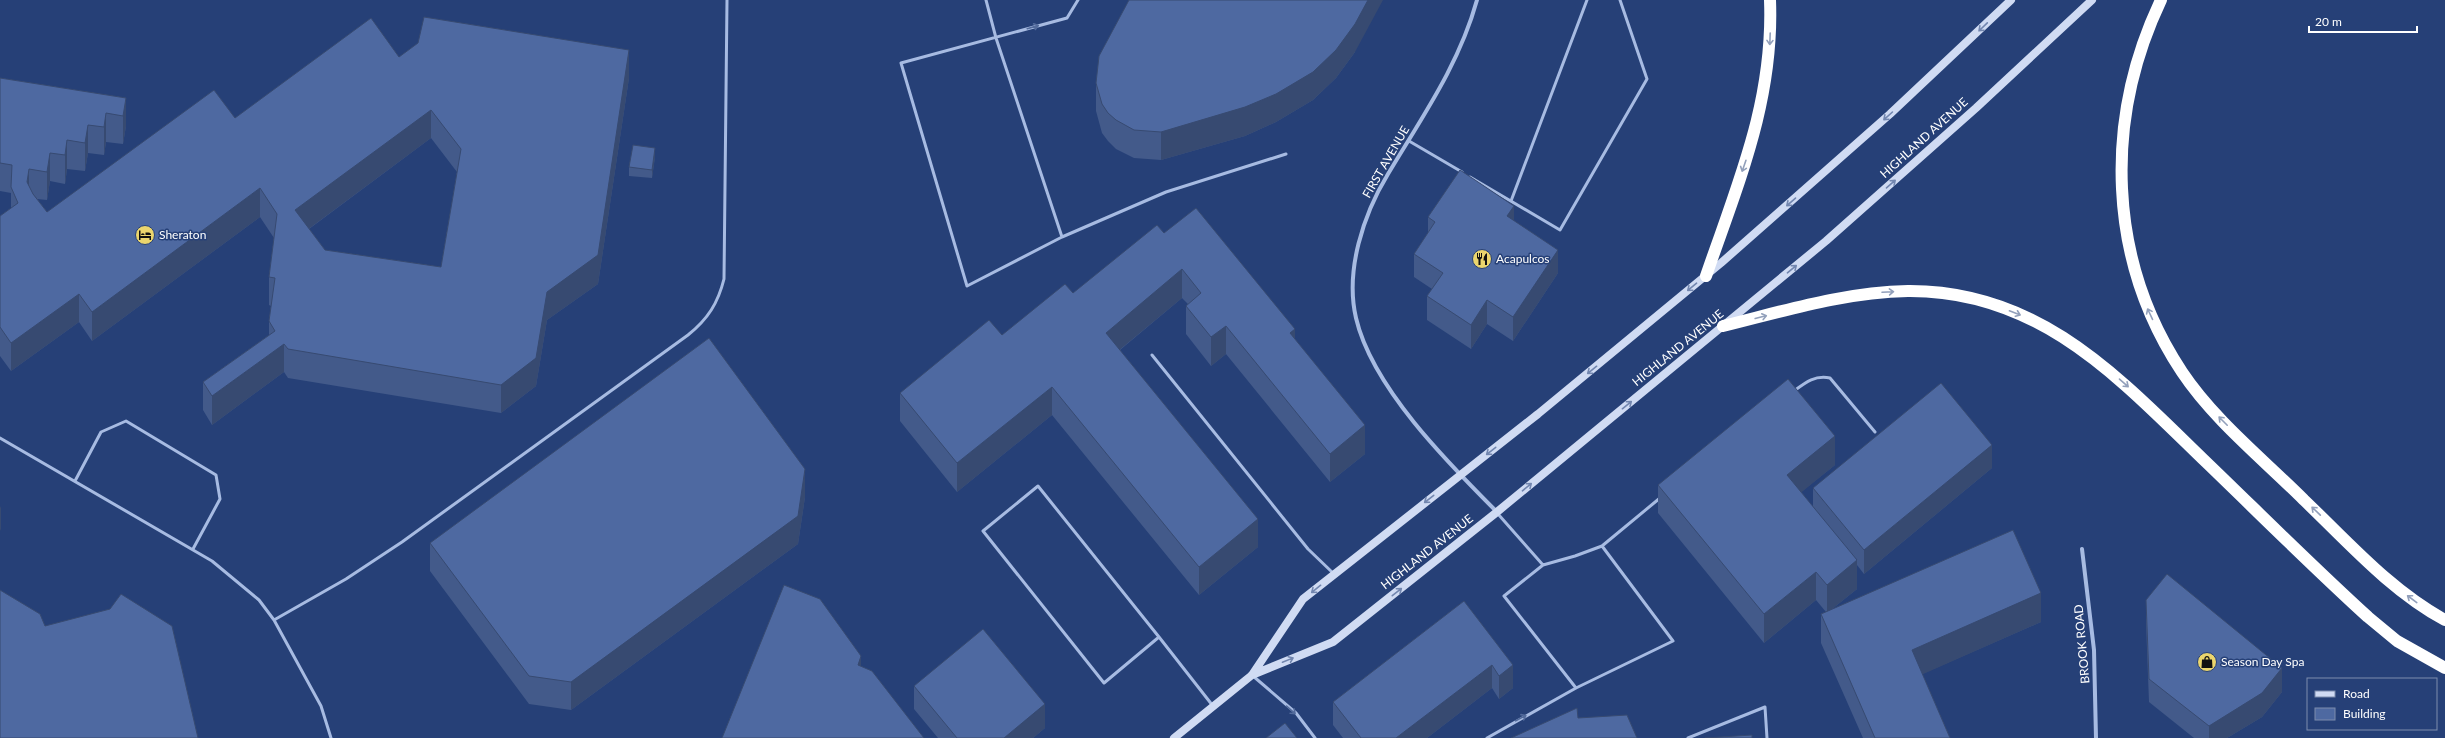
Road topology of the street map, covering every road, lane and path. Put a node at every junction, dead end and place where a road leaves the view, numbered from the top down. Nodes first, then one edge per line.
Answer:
1 (726, 0) edge
2 (986, 0) edge
3 (1078, 0) edge
4 (1477, 0) edge
5 (1587, 0) edge
6 (1620, 0) edge
7 (1770, 0) edge
8 (2011, 0) edge
9 (2092, 0) edge
10 (2161, 0) edge
11 (996, 38) junction
12 (1409, 141) junction
13 (1286, 154) dead end
14 (1511, 201) junction
15 (1062, 237) junction
16 (1706, 276) junction
17 (1723, 326) junction
18 (1152, 355) dead end
19 (1787, 396) edge
20 (1875, 432) dead end
21 (0, 438) edge
22 (1460, 475) junction
23 (75, 481) junction
24 (1664, 496) edge
25 (1497, 512) junction
26 (1602, 546) junction
27 (2082, 549) dead end
28 (193, 550) junction
29 (1543, 565) junction
30 (1335, 574) junction
31 (274, 620) junction
32 (2445, 620) edge
33 (1159, 637) junction
34 (2445, 668) edge
35 (1252, 675) junction
36 (1576, 688) junction
37 (1213, 706) junction
38 (331, 738) edge
39 (1174, 738) edge
40 (1316, 738) edge
41 (1487, 738) edge
42 (1688, 738) edge
43 (1767, 738) edge
44 (2096, 738) edge

1 - 31 lane
2 - 11 lane
11 -> 3 lane
4 - 12 street, FIRST AVENUE
5 - 14 lane
6 - 14 lane
7 -> 16 highway
8 -> 16 main road, HIGHLAND AVENUE
17 -> 9 main road, HIGHLAND AVENUE
32 -> 10 highway
11 - 15 lane
11 - 15 lane
12 - 14 lane
12 - 22 street, FIRST AVENUE
13 - 15 lane
16 -> 22 main road, HIGHLAND AVENUE
25 -> 17 main road, HIGHLAND AVENUE
17 -> 34 highway
18 - 30 lane
19 - 20 lane
21 - 23 lane
22 - 25 street, FIRST AVENUE
22 -> 30 main road, HIGHLAND AVENUE
23 - 28 lane
23 - 28 lane
24 - 26 lane
25 - 29 lane
35 -> 25 main road, HIGHLAND AVENUE
26 - 29 lane
26 - 36 lane
27 - 44 street, BROOK ROAD
28 - 31 lane
29 - 36 lane
30 -> 35 main road, HIGHLAND AVENUE
31 - 38 lane
33 - 33 lane
33 - 37 lane
35 - 37 main road, HIGHLAND AVENUE
35 -> 40 lane
41 -> 36 lane
37 - 39 main road, HIGHLAND AVENUE
42 - 43 lane

